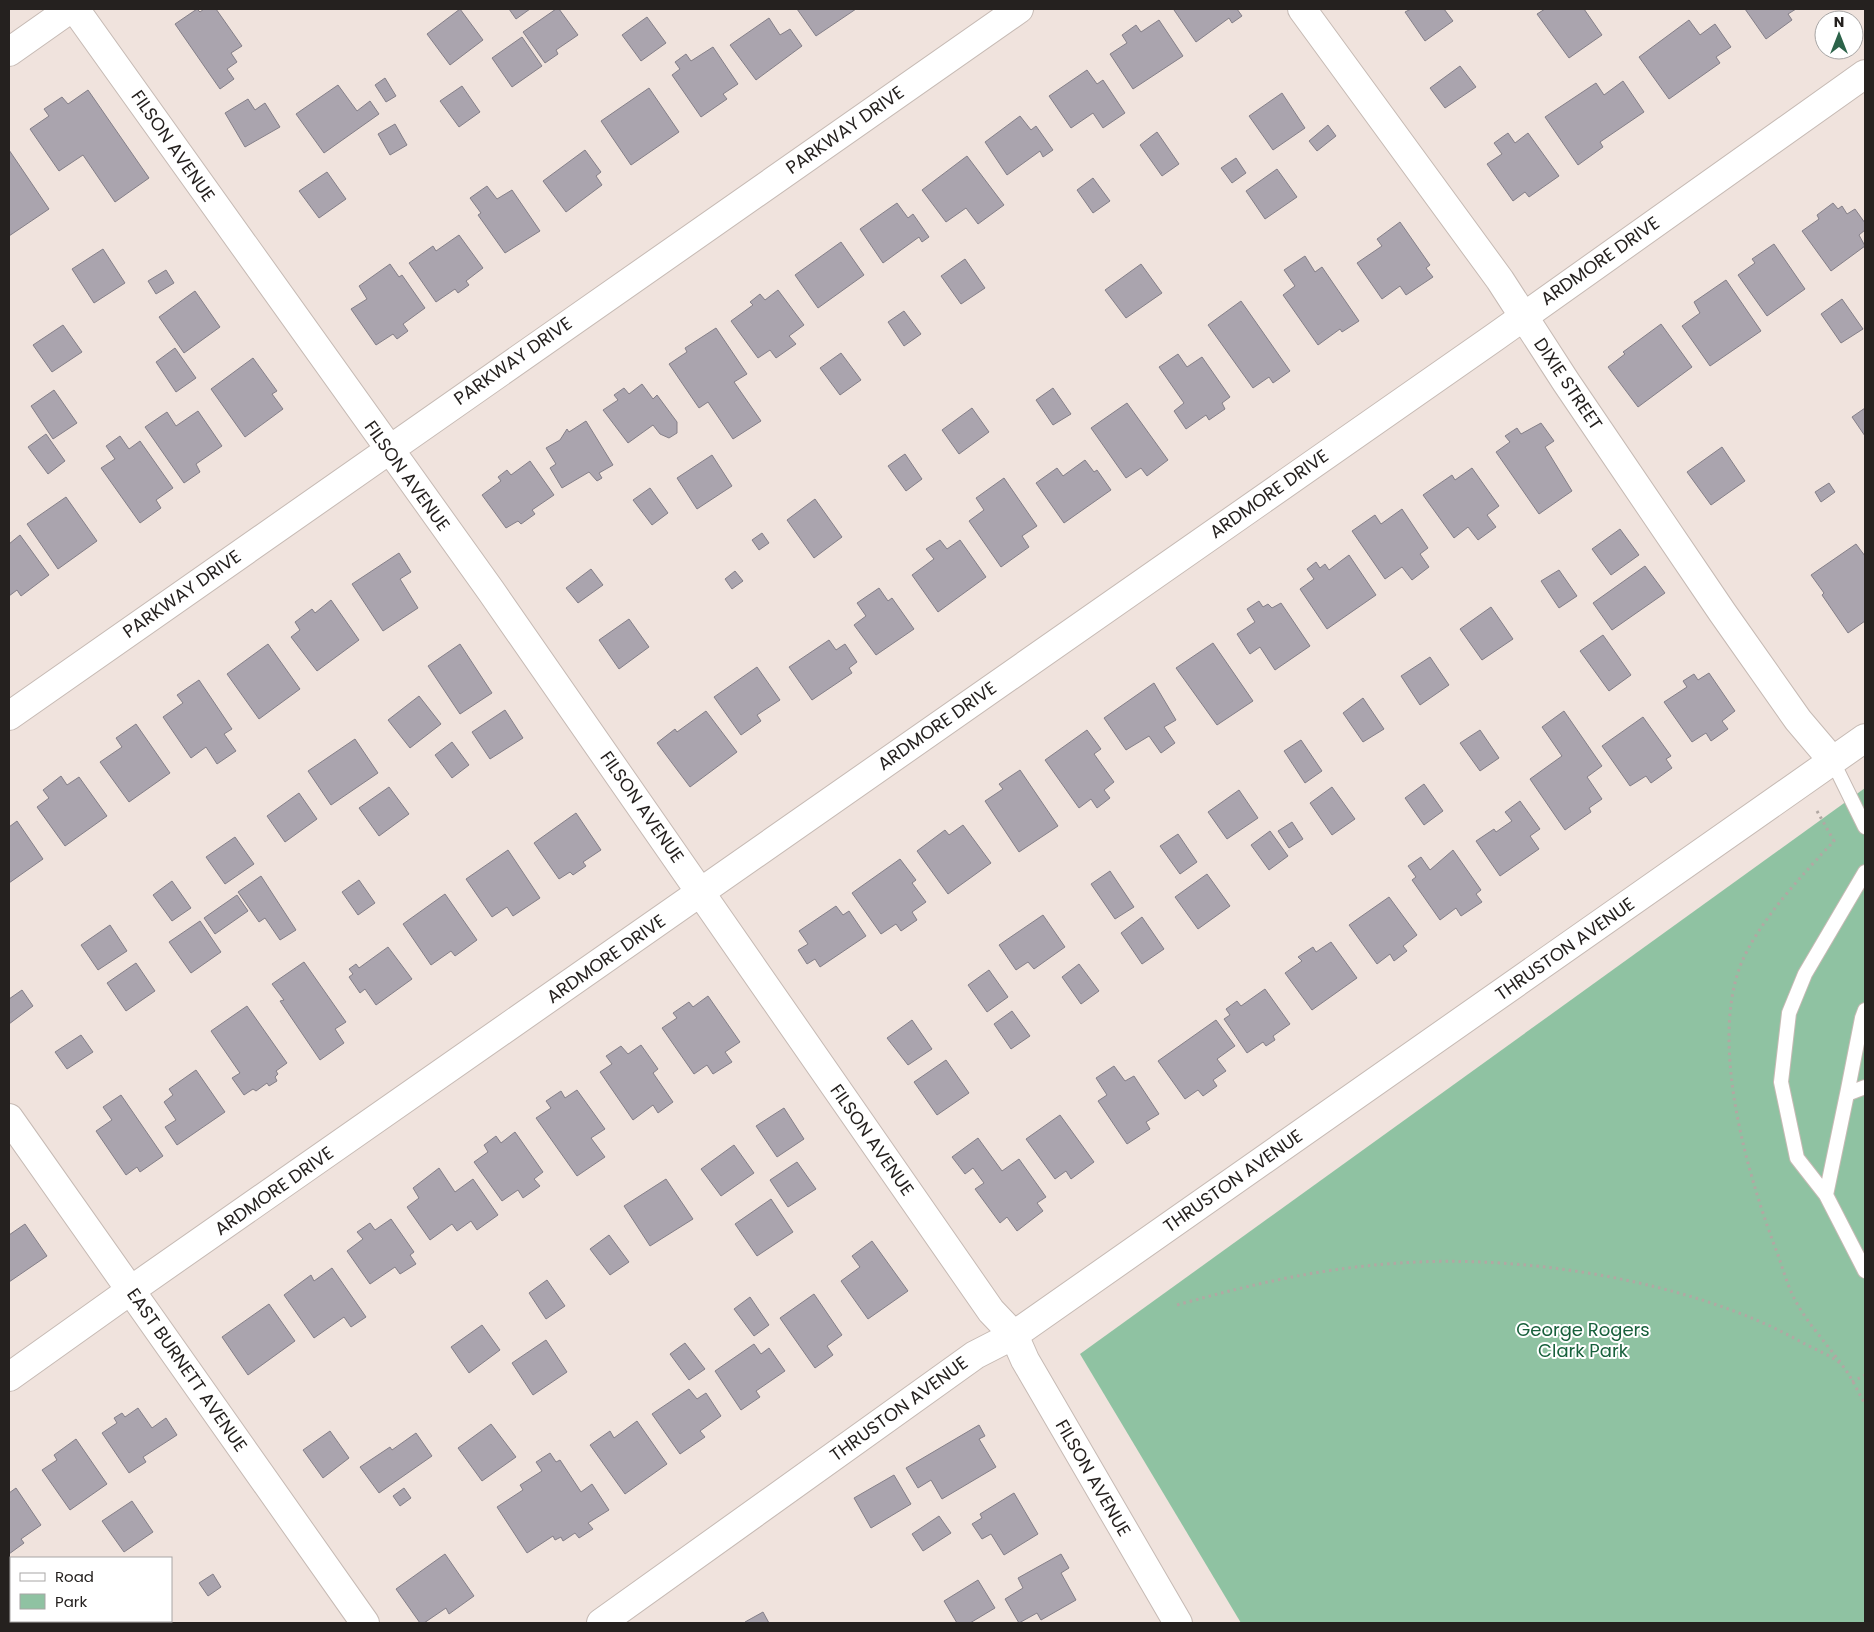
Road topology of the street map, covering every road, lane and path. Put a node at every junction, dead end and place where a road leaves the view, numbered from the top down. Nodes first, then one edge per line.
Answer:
1 (70, 9) edge
2 (75, 9) edge
3 (1019, 9) edge
4 (1302, 9) edge
5 (9, 52) edge
6 (1865, 74) edge
7 (1523, 315) junction
8 (388, 449) junction
9 (9, 716) edge
10 (1865, 738) edge
11 (1832, 760) junction
12 (1865, 827) edge
13 (1865, 872) edge
14 (701, 892) junction
15 (1865, 1010) edge
16 (1865, 1087) edge
17 (1847, 1094) junction
18 (9, 1118) edge
19 (1826, 1195) junction
20 (1865, 1271) edge
21 (131, 1290) junction
22 (1177, 1305) dead end
23 (1014, 1335) junction
24 (1865, 1375) edge
25 (9, 1378) edge
26 (1852, 1382) junction
27 (1865, 1404) edge
28 (364, 1623) edge
29 (601, 1623) edge
30 (1178, 1623) edge

1 - 5 street
2 - 8 street, FILSON AVENUE
3 - 8 street, PARKWAY DRIVE
4 - 7 street, DIXIE STREET
6 - 7 street, ARDMORE DRIVE
7 - 11 street, DIXIE STREET
7 - 14 street, ARDMORE DRIVE
8 - 9 street, PARKWAY DRIVE
8 - 14 street, FILSON AVENUE
10 - 11 street, THRUSTON AVENUE
11 - 12 lane
11 - 23 street, THRUSTON AVENUE
13 - 19 lane
14 - 21 street, ARDMORE DRIVE
14 - 23 street, FILSON AVENUE
15 - 17 lane
16 - 17 lane
17 - 19 lane
18 - 21 street, EAST BURNETT AVENUE
19 - 20 lane
21 - 25 street, ARDMORE DRIVE
21 - 28 street, EAST BURNETT AVENUE
22 - 26 path
23 - 29 street, THRUSTON AVENUE
23 - 30 street, FILSON AVENUE
24 - 26 path
26 - 27 path

